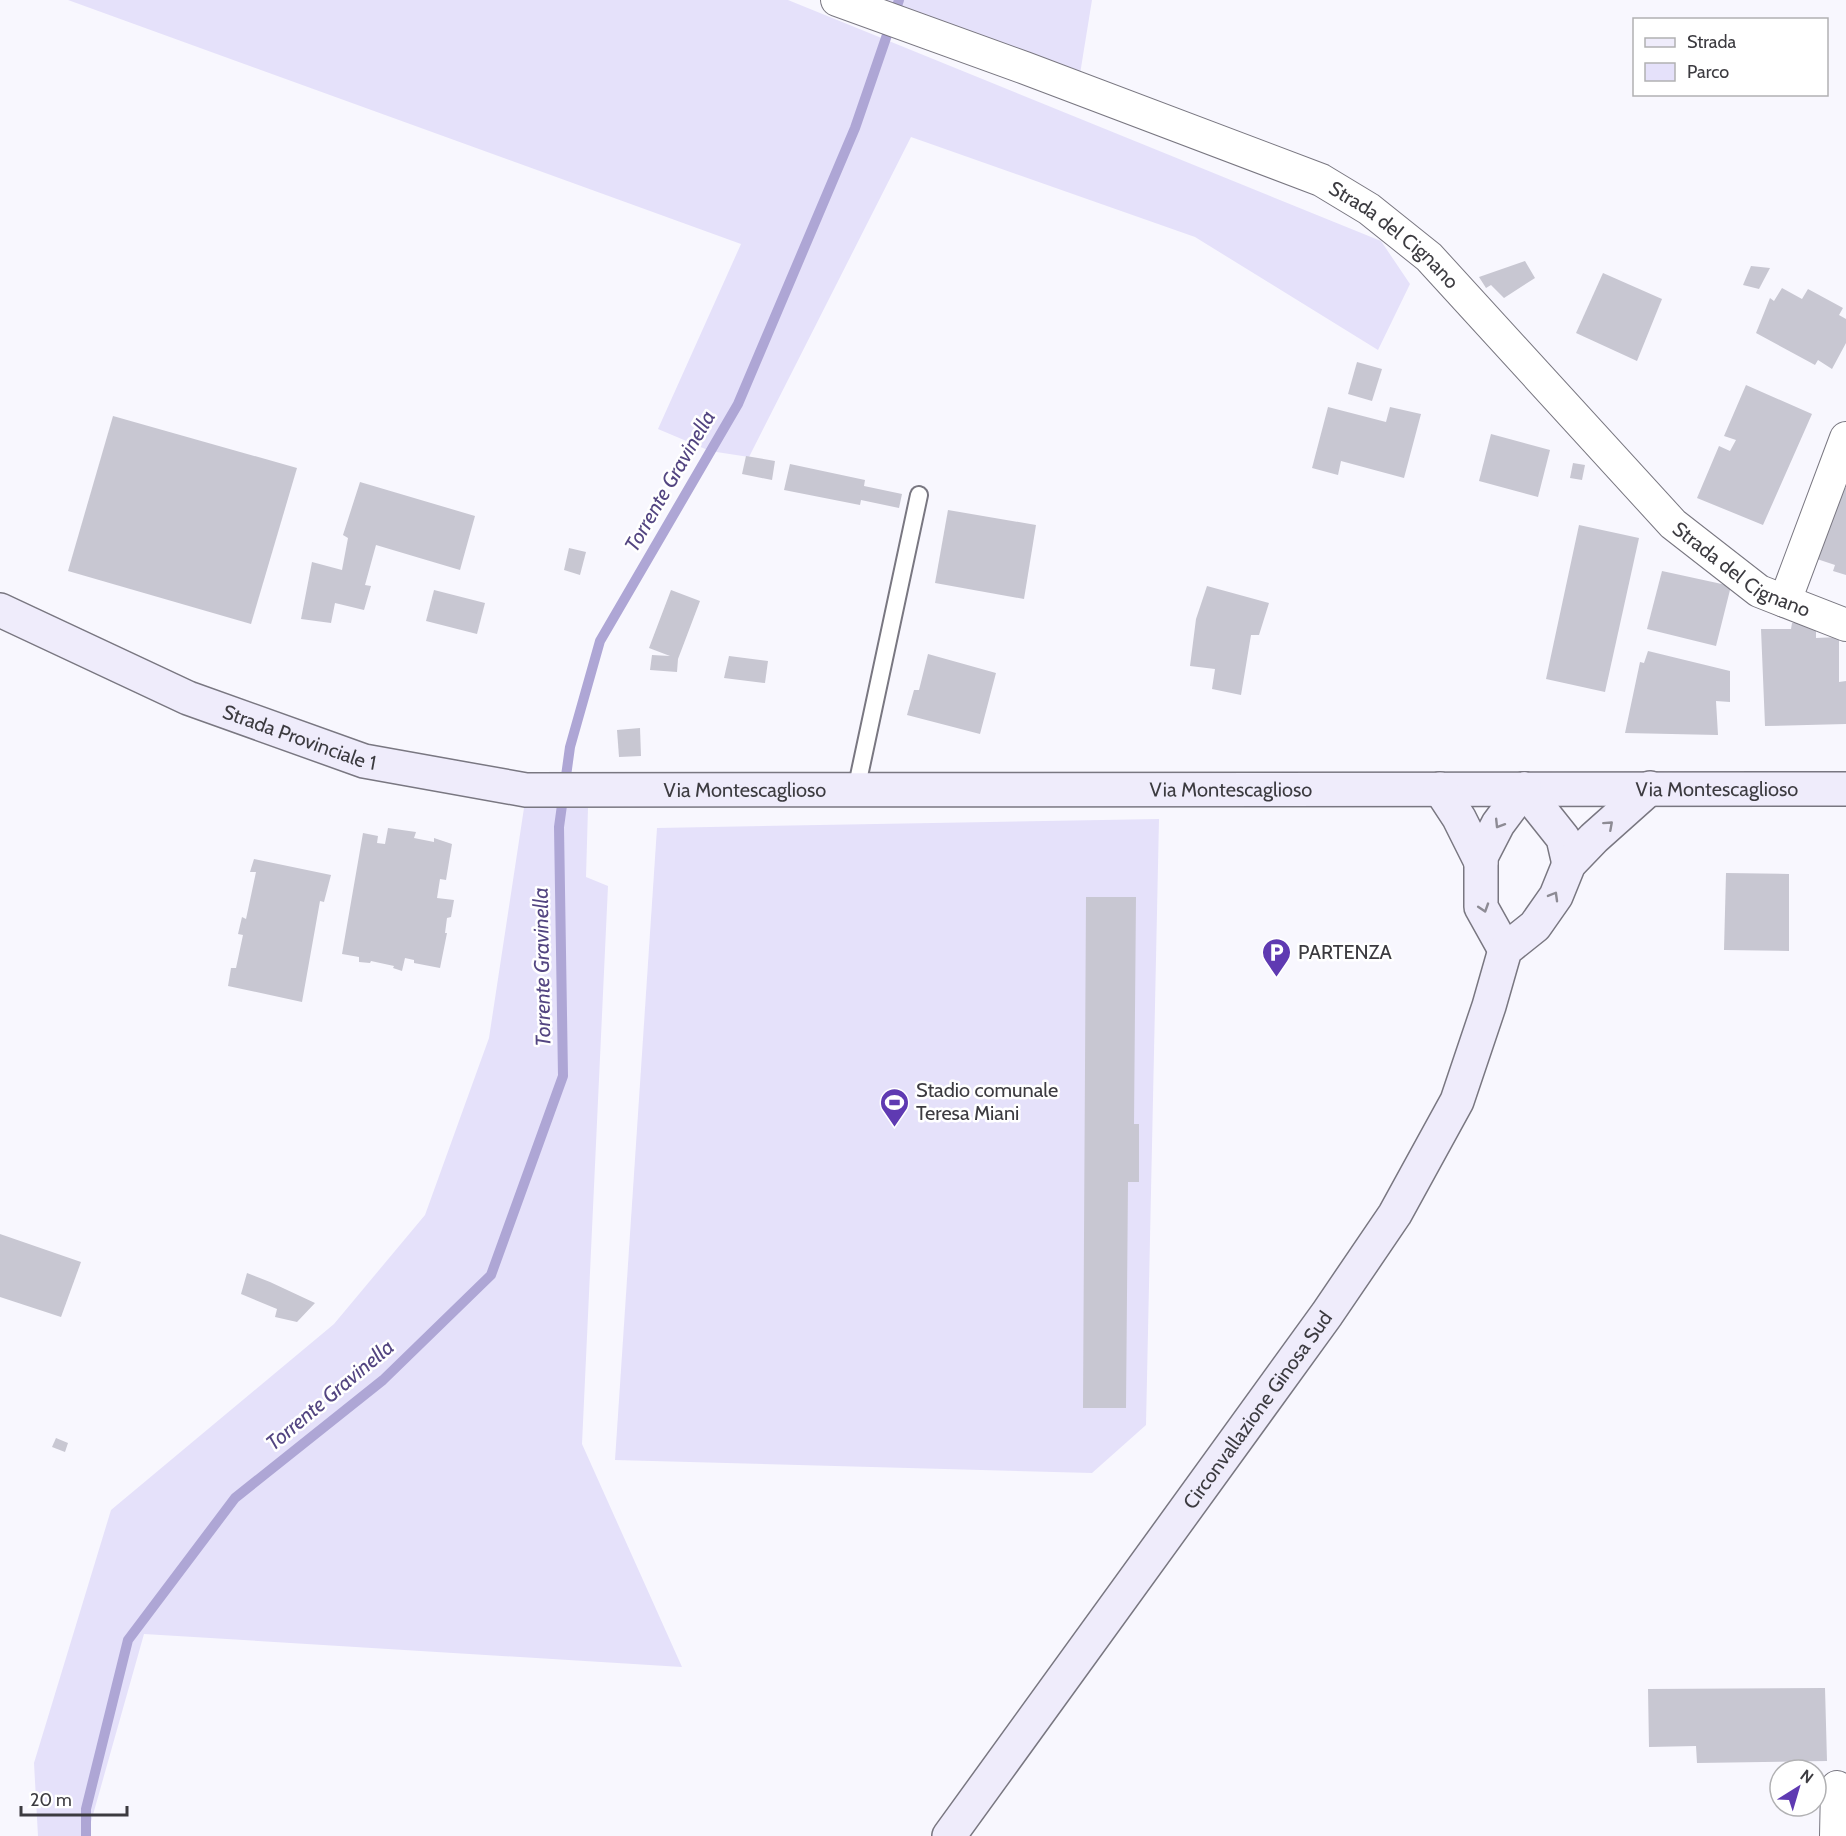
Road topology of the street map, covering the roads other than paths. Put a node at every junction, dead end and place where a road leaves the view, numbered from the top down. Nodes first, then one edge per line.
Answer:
1 (837, 0) edge
2 (1846, 438) edge
3 (919, 495) dead end
4 (1785, 601) junction
5 (0, 610) edge
6 (1846, 625) edge
7 (1650, 788) junction
8 (1440, 789) junction
9 (1524, 789) junction
10 (1846, 789) edge
11 (618, 790) joint
12 (856, 790) junction
13 (1481, 862) junction
14 (1569, 864) junction
15 (1505, 950) junction
16 (1837, 1787) dead end
17 (949, 1836) edge
18 (1836, 1836) edge

1 - 4 street, Strada del Cignano
2 - 4 street
3 - 12 lane
4 - 6 street, Strada del Cignano
5 - 11 street, Strada Provinciale 1
7 - 9 street, Via Montescaglioso
7 - 10 street, Via Montescaglioso
14 -> 7 street
8 - 9 street, Via Montescaglioso
8 - 12 street, Via Montescaglioso
8 - 13 street
9 -> 13 street
9 - 14 street
11 - 12 street, Via Montescaglioso
13 -> 15 street
15 -> 14 street
15 - 17 street, Circonvallazione Ginosa Sud
16 - 18 street

